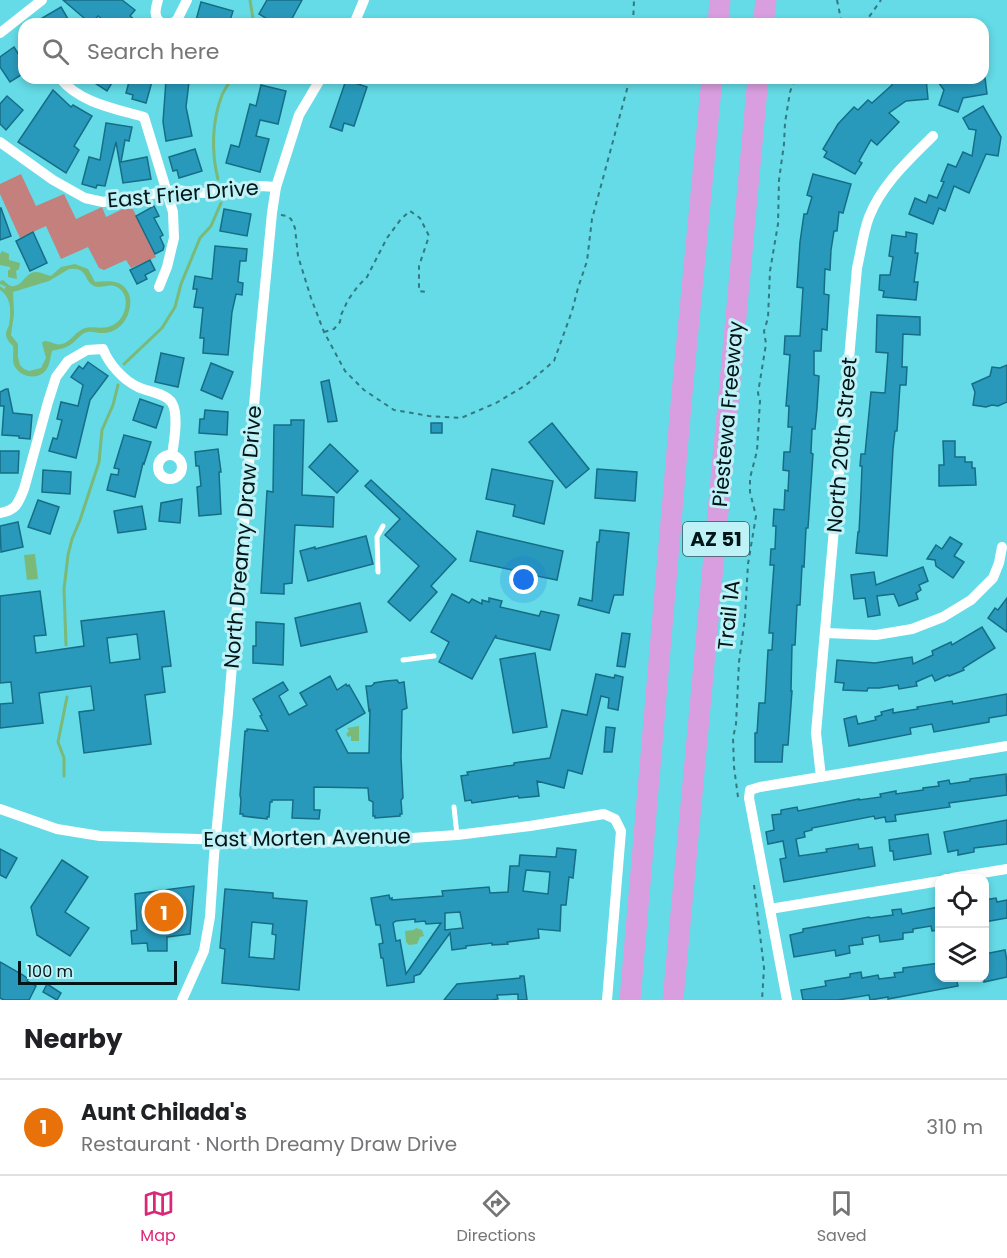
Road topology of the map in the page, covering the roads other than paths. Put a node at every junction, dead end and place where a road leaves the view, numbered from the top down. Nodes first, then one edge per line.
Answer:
1 (42, 0) edge
2 (158, 0) edge
3 (187, 0) edge
4 (364, 0) edge
5 (720, 0) edge
6 (766, 0) edge
7 (26, 18) edge
8 (156, 18) edge
9 (178, 18) edge
10 (356, 18) edge
11 (718, 18) edge
12 (764, 18) edge
13 (18, 24) edge
14 (0, 33) edge
15 (66, 84) edge
16 (317, 84) edge
17 (711, 84) edge
18 (757, 84) edge
19 (933, 136) dead end
20 (0, 142) edge
21 (276, 187) junction
22 (167, 192) junction
23 (159, 287) dead end
24 (172, 455) dead end
25 (0, 513) edge
26 (383, 526) dead end
27 (1002, 547) dead end
28 (378, 572) dead end
29 (826, 633) junction
30 (434, 656) dead end
31 (403, 660) dead end
32 (1007, 746) edge
33 (821, 777) junction
34 (454, 807) dead end
35 (0, 809) edge
36 (457, 835) junction
37 (216, 840) junction
38 (1007, 869) edge
39 (980, 874) edge
40 (935, 882) edge
41 (770, 909) junction
42 (182, 1000) edge
43 (607, 1000) edge
44 (630, 1000) edge
45 (673, 1000) edge
46 (787, 1000) edge

1 - 7 street
2 - 8 street
3 - 9 street
4 - 10 street
5 - 11 highway
6 - 12 highway
13 - 14 street
15 - 22 street
16 - 21 street, North Dreamy Draw Drive
17 - 44 highway, AZ 51
18 - 45 highway, Piestewa Freeway / AZ 51
19 - 29 street, North 20th Street
20 - 22 street, East Frier Drive
21 - 22 street, East Frier Drive
21 - 37 street, North Dreamy Draw Drive
22 - 23 street
24 - 25 street
26 - 28 lane
27 - 29 street
29 - 33 street, North 20th Street
30 - 31 lane
32 - 33 street
33 - 41 street
34 - 36 lane
35 - 37 street, East Morten Avenue
36 - 37 street, East Morten Avenue
36 - 43 street, East Morten Avenue
37 - 42 street, North Dreamy Draw Drive
38 - 39 street
40 - 41 street
41 - 46 street

